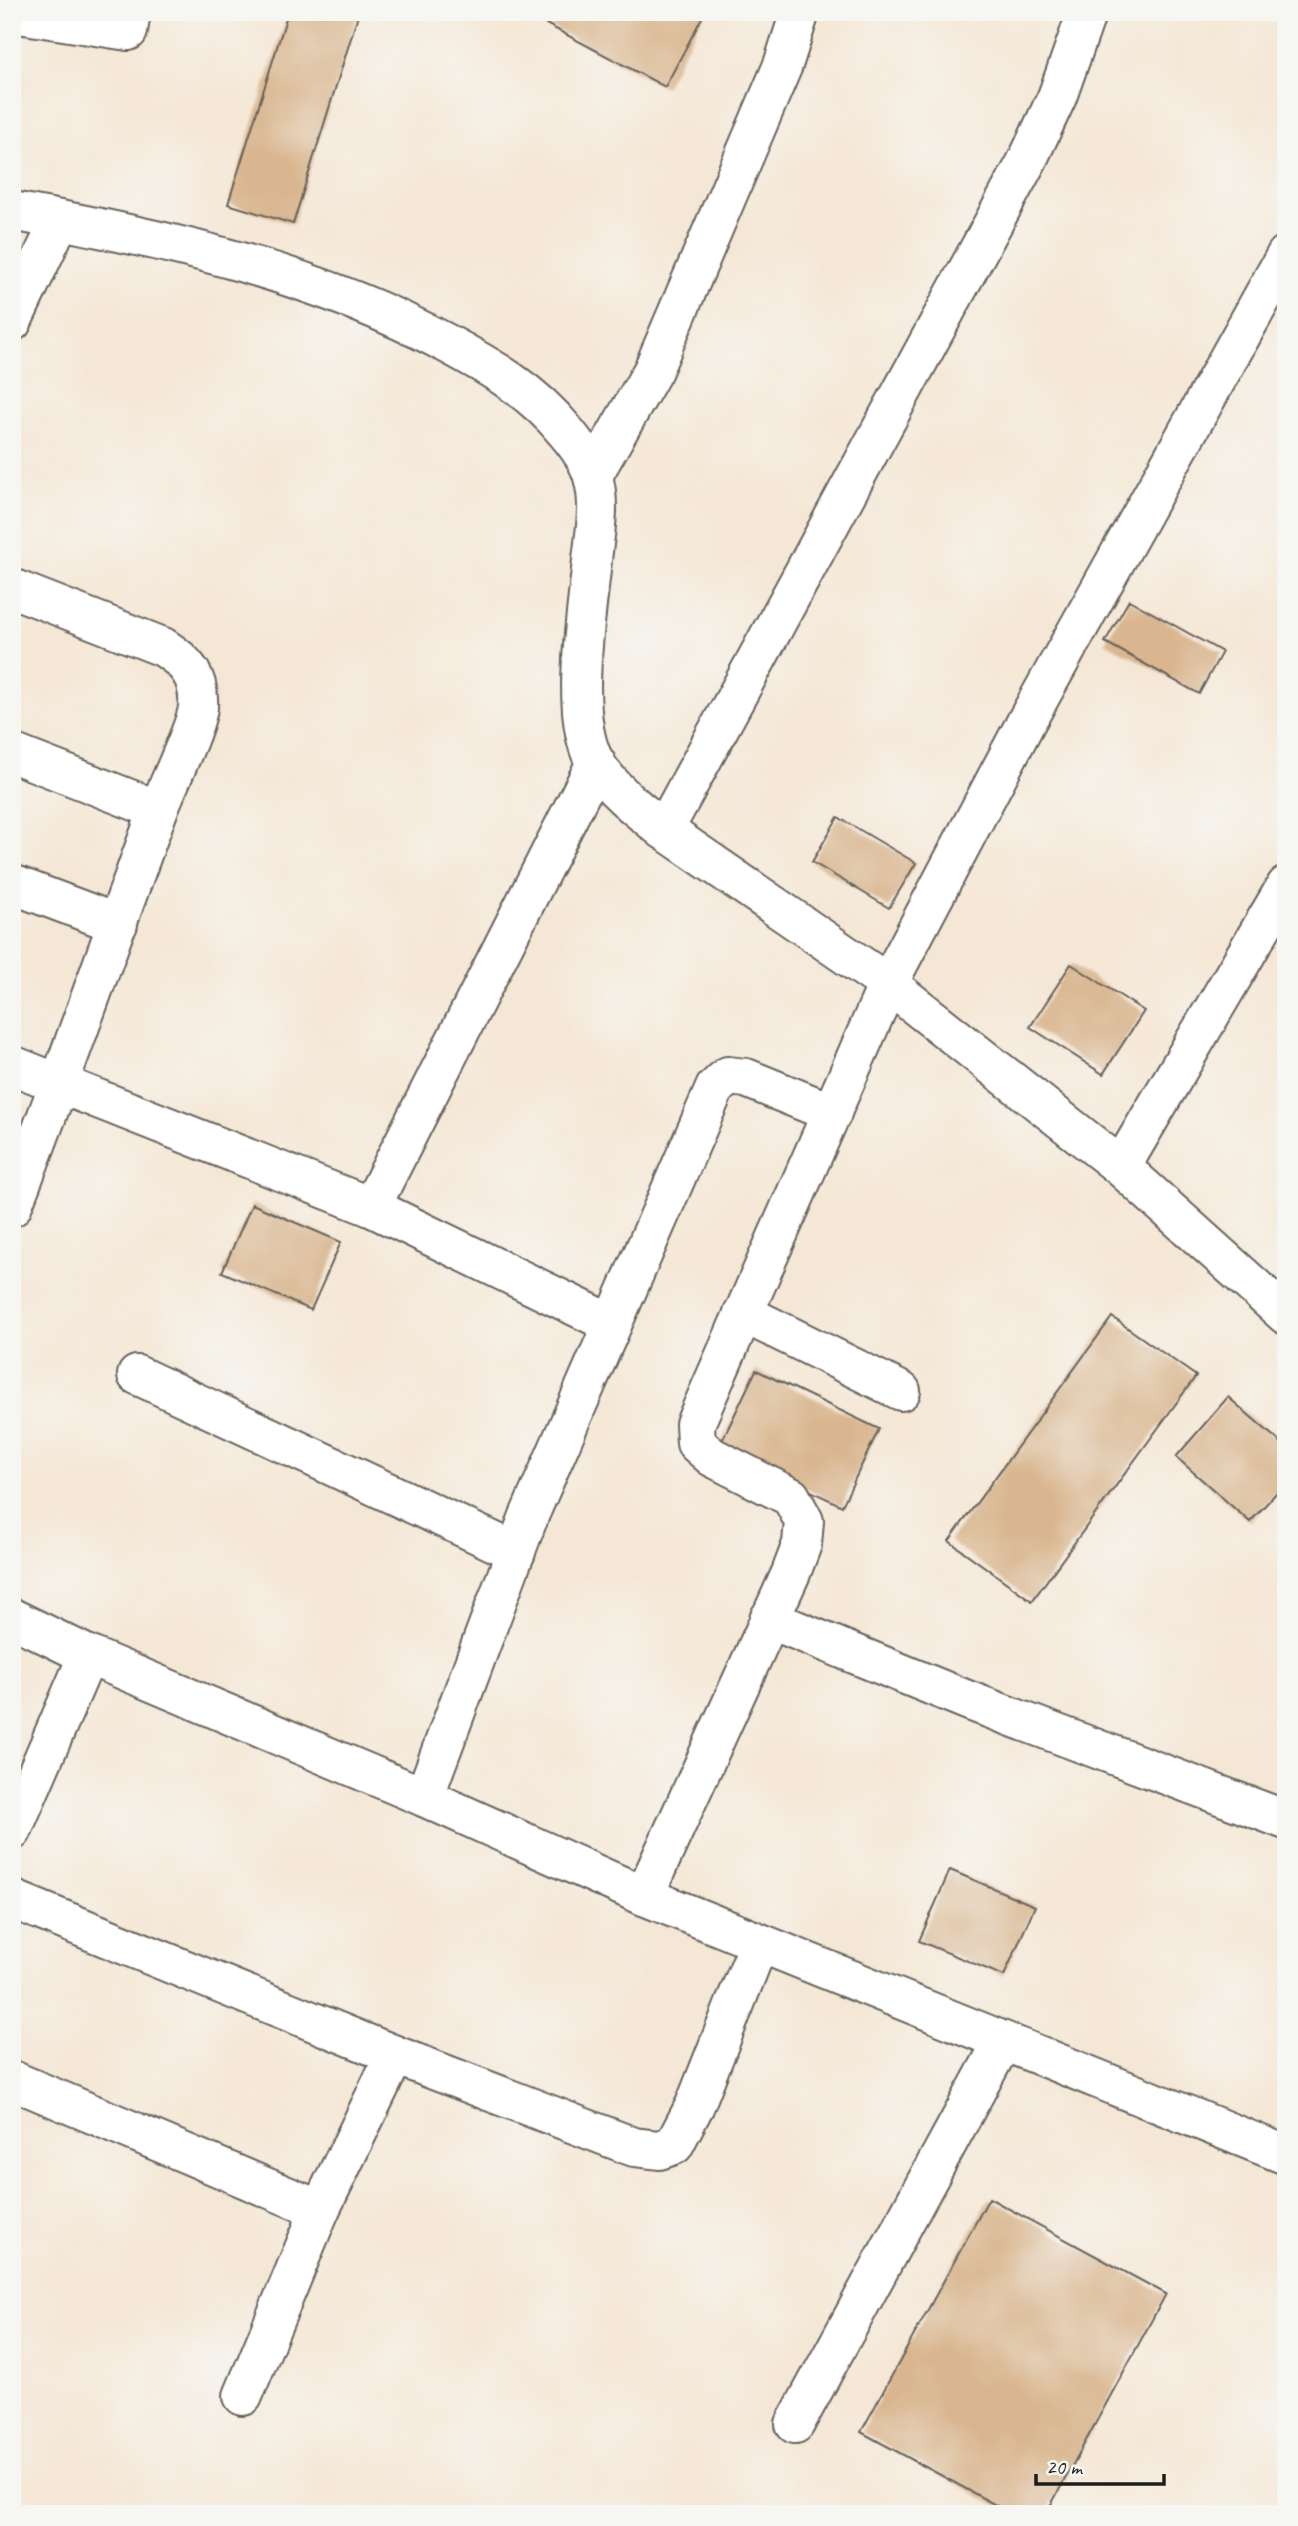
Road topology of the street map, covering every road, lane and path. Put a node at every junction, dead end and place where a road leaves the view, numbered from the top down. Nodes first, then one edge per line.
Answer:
1 (131, 12) edge
2 (800, 12) edge
3 (1087, 12) edge
4 (12, 13) edge
5 (12, 211) edge
6 (60, 220) junction
7 (1286, 255) edge
8 (12, 322) edge
9 (593, 475) junction
10 (12, 588) edge
11 (12, 753) edge
12 (596, 763) junction
13 (158, 810) junction
14 (664, 830) junction
15 (12, 884) edge
16 (1286, 886) edge
17 (118, 924) junction
18 (888, 984) junction
19 (12, 1065) edge
20 (61, 1085) junction
21 (832, 1113) junction
22 (22, 1152) edge
23 (1121, 1167) junction
24 (12, 1207) edge
25 (371, 1207) junction
26 (743, 1313) junction
27 (1286, 1315) edge
28 (612, 1324) junction
29 (137, 1375) dead end
30 (901, 1391) dead end
31 (516, 1552) junction
32 (12, 1618) edge
33 (769, 1619) junction
34 (88, 1655) junction
35 (425, 1797) junction
36 (1286, 1820) edge
37 (12, 1832) edge
38 (644, 1896) junction
39 (12, 1899) edge
40 (759, 1943) junction
41 (1003, 2041) junction
42 (395, 2055) junction
43 (12, 2080) edge
44 (1286, 2155) edge
45 (320, 2210) junction
46 (243, 2396) dead end
47 (795, 2424) dead end

1 - 4 street
2 - 9 street
3 - 14 street
5 - 6 street
6 - 8 street
6 - 9 street
7 - 18 street
9 - 12 street
10 - 13 street
11 - 13 street
12 - 14 street
12 - 25 street
13 - 17 street
14 - 18 street
15 - 17 street
16 - 23 street
17 - 20 street
18 - 21 street
18 - 23 street
19 - 20 street
20 - 22 street
20 - 25 street
21 - 26 street
21 - 28 street
22 - 24 street
23 - 27 street
25 - 28 street
26 - 30 street
26 - 33 street
28 - 31 street
29 - 31 street
31 - 35 street
32 - 34 street
33 - 36 street
33 - 38 street
34 - 35 street
34 - 37 street
35 - 38 street
38 - 40 street
39 - 42 street
40 - 41 street
40 - 42 street
41 - 44 street
41 - 47 street
42 - 45 street
43 - 45 street
45 - 46 street

